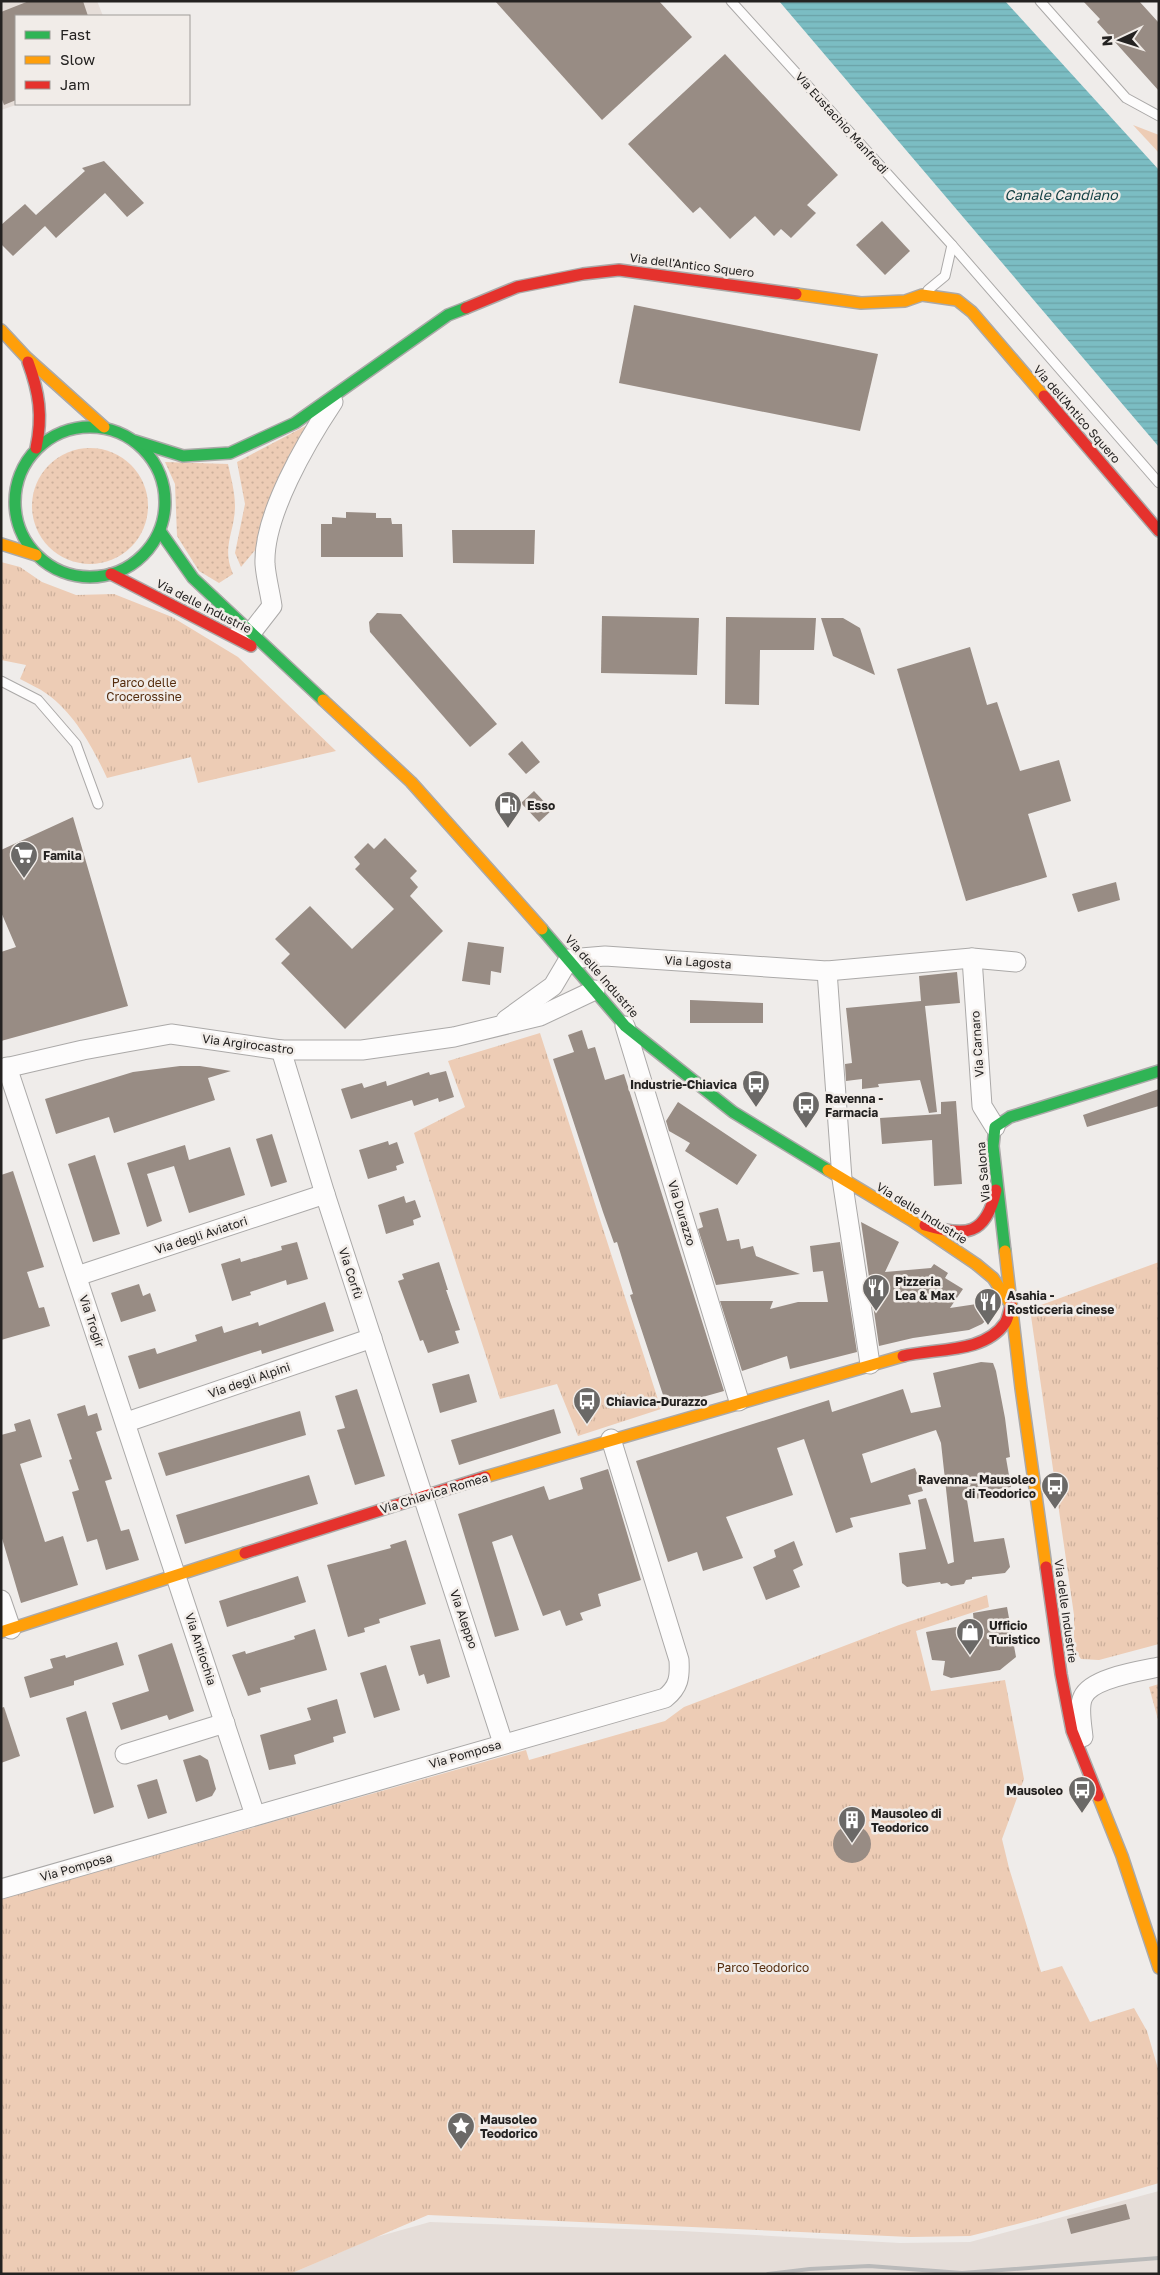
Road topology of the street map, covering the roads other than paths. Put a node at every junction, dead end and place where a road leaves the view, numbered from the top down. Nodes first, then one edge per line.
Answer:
1 (731, 1) edge
2 (1040, 1) edge
3 (1159, 116) edge
4 (952, 245) junction
5 (922, 295) junction
6 (1, 330) edge
7 (26, 357) junction
8 (341, 390) junction
9 (104, 427) junction
10 (135, 441) junction
11 (36, 448) junction
12 (17, 481) junction
13 (1159, 483) edge
14 (1, 492) edge
15 (160, 531) junction
16 (1159, 531) edge
17 (1, 544) edge
18 (36, 554) junction
19 (111, 574) junction
20 (251, 633) junction
21 (230, 635) junction
22 (283, 663) junction
23 (1, 681) edge
24 (98, 804) dead end
25 (569, 958) junction
26 (972, 958) junction
27 (1016, 962) dead end
28 (827, 971) junction
29 (595, 990) junction
30 (497, 1026) junction
31 (625, 1026) junction
32 (282, 1050) junction
33 (4, 1068) edge
34 (1159, 1071) edge
35 (995, 1127) junction
36 (842, 1180) junction
37 (998, 1187) junction
38 (325, 1194) junction
39 (911, 1220) junction
40 (77, 1276) junction
41 (1011, 1305) junction
42 (372, 1338) junction
43 (973, 1345) junction
44 (986, 1351) dead end
45 (870, 1364) junction
46 (1004, 1364) dead end
47 (1021, 1388) junction
48 (739, 1401) junction
49 (126, 1422) junction
50 (611, 1439) junction
51 (422, 1496) junction
52 (177, 1575) junction
53 (1, 1600) edge
54 (6, 1630) edge
55 (1159, 1667) edge
56 (225, 1723) junction
57 (503, 1743) junction
58 (125, 1754) dead end
59 (1088, 1776) junction
60 (255, 1815) junction
61 (1, 1889) edge
62 (1159, 1968) edge

1 - 4 lane, Via Eustachio Manfredi
2 - 3 lane
4 - 5 lane
4 - 13 lane, Via Eustachio Manfredi
5 - 8 street, Via dell'Antico Squero
5 - 16 street, Via dell'Antico Squero
6 - 7 street
7 - 9 street
7 - 11 street
8 - 10 street, Via dell'Antico Squero
8 - 20 street
9 - 10 street
9 - 11 street
10 - 15 street
11 - 12 street
12 - 14 street
12 - 18 street
15 - 19 street
15 - 20 street, Via delle Industrie
17 - 18 street
18 - 19 street
19 - 21 street, Via delle Industrie
20 - 21 street
20 - 22 street, Via delle Industrie
21 - 22 street, Via delle Industrie
22 - 25 street, Via delle Industrie
23 - 24 lane
25 - 28 street, Via Lagosta
25 - 29 street, Via delle Industrie
25 - 30 street, Via Argirocastro
26 - 27 street, Via Lagosta
26 - 28 street, Via Lagosta
26 - 35 street, Via Carnaro
28 - 36 street
29 - 30 street, Via Argirocastro
29 - 31 street, Via delle Industrie
30 - 32 street, Via Argirocastro
31 - 36 street, Via delle Industrie
31 - 48 street, Via Durazzo
32 - 33 street, Via Argirocastro
32 - 38 street, Via Corfù
33 - 40 street, Via Trogir
34 - 35 street, Via Salona
35 - 37 street, Via Salona
36 - 39 street, Via delle Industrie
36 - 45 street
37 - 39 street
37 - 41 street, Via Salona
38 - 40 street, Via degli Aviatori
38 - 42 street, Via Corfù
39 - 41 street, Via delle Industrie
40 - 49 street, Via Trogir
41 - 43 street
41 - 47 street, Via Salona
42 - 49 street, Via degli Alpini
42 - 51 street, Via Corfù
43 - 44 street
43 - 45 street, Via Chiavica Romea
45 - 48 street, Via Chiavica Romea
46 - 47 street, Via delle Industrie
47 - 59 street, Via delle Industrie
48 - 50 street, Via Chiavica Romea
49 - 52 street, Via Trogir
50 - 51 street, Via Chiavica Romea
50 - 57 street, Via Pomposa
51 - 52 street, Via Chiavica Romea
51 - 57 street, Via Aleppo
52 - 54 street, Via Chiavica Romea
52 - 56 street, Via Antiochia
53 - 54 street
55 - 59 street
56 - 58 street
56 - 60 street, Via Antiochia
57 - 60 street, Via Pomposa
59 - 62 street, Via delle Industrie
60 - 61 street, Via Pomposa

